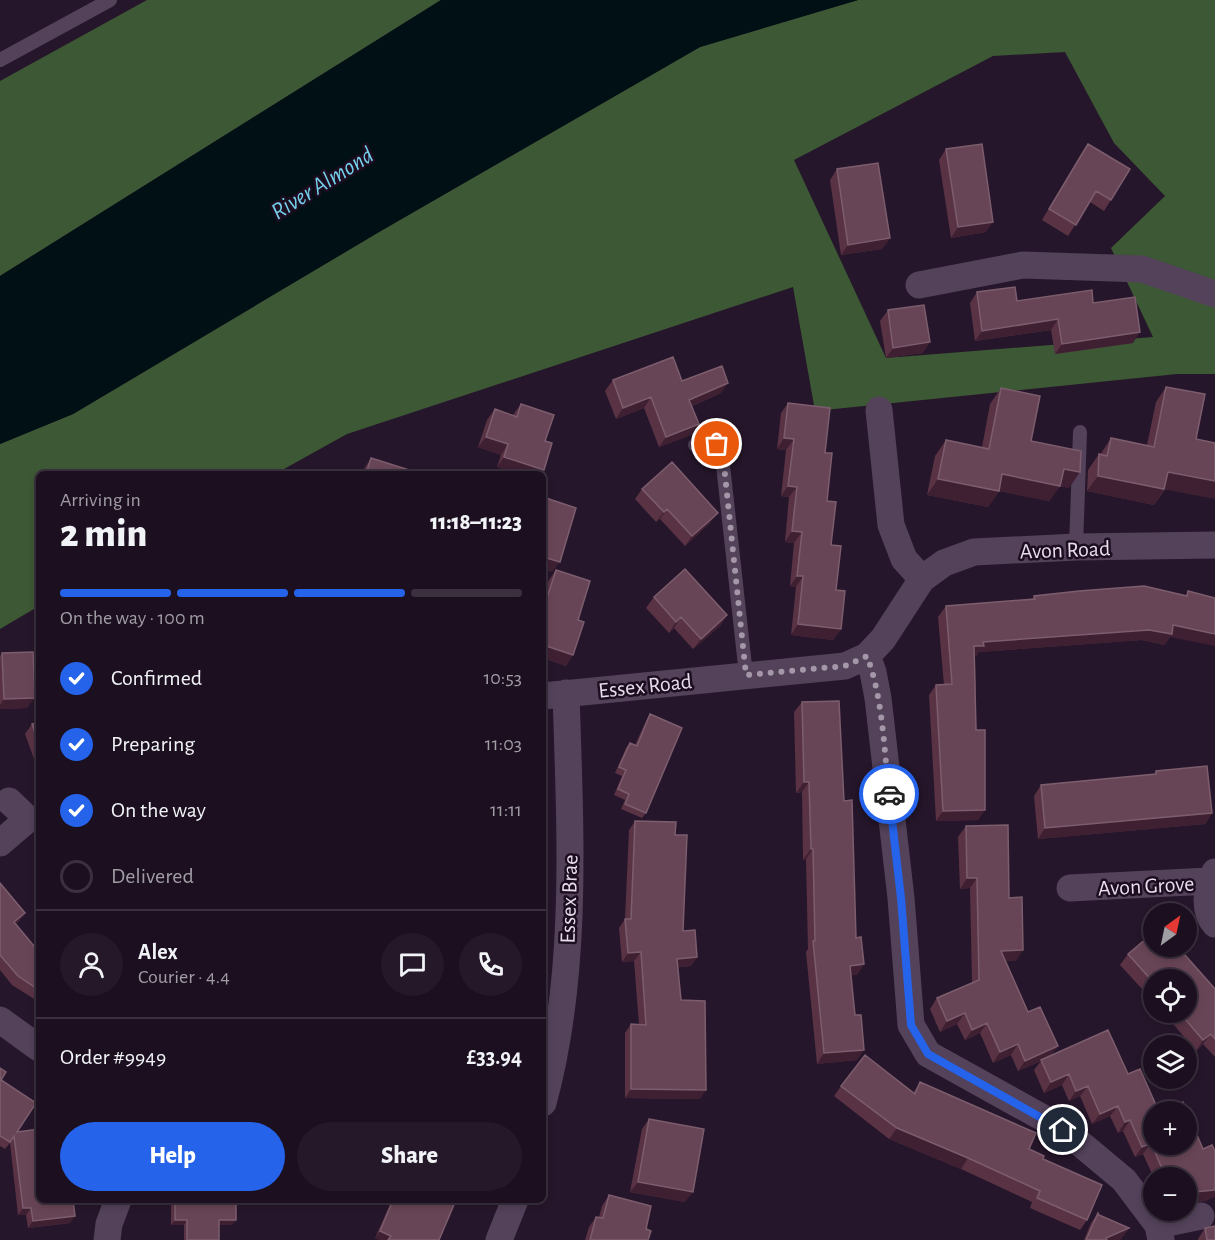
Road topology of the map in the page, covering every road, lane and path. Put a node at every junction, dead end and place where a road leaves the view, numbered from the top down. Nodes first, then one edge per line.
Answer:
1 (110, 0) edge
2 (0, 60) edge
3 (920, 285) dead end
4 (1215, 294) edge
5 (879, 410) dead end
6 (1080, 432) dead end
7 (695, 445) dead end
8 (1215, 545) edge
9 (1076, 547) junction
10 (922, 579) junction
11 (867, 656) junction
12 (746, 675) junction
13 (554, 694) edge
14 (25, 815) edge
15 (0, 843) edge
16 (1212, 877) edge
17 (1080, 890) dead end
18 (1215, 924) edge
19 (0, 1020) edge
20 (36, 1046) edge
21 (546, 1092) edge
22 (117, 1203) edge
23 (514, 1203) edge
24 (1201, 1216) dead end
25 (1160, 1232) edge
26 (107, 1240) edge
27 (499, 1240) edge

1 - 2 lane
3 - 4 street
5 - 10 street
6 - 9 lane
7 - 12 lane
8 - 9 street, Avon Road
9 - 10 street, Avon Road
10 - 11 street, Avon Road
11 - 12 street, Essex Road
11 - 25 street
12 - 13 street, Essex Road
13 - 21 street, Essex Brae
14 - 15 street
16 - 17 street, Avon Grove
16 - 18 street, Avon Grove
19 - 20 street
22 - 26 street
23 - 27 street
24 - 25 street

